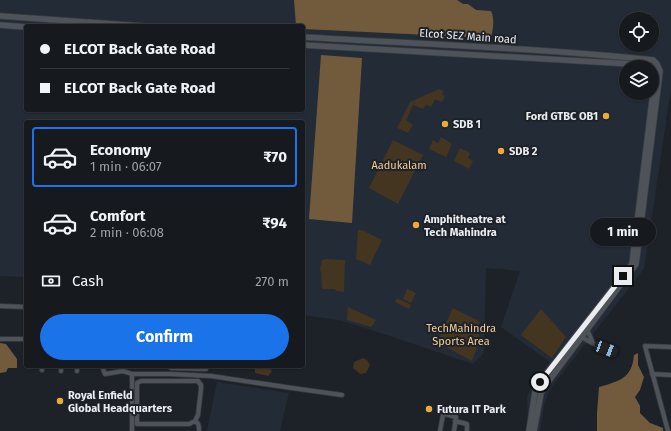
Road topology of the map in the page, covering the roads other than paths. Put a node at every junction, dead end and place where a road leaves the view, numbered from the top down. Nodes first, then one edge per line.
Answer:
1 (0, 16) edge
2 (114, 24) edge
3 (0, 25) edge
4 (24, 27) edge
5 (305, 36) edge
6 (305, 45) edge
7 (641, 59) joint
8 (619, 63) edge
9 (652, 100) edge
10 (636, 248) junction
11 (0, 306) edge
12 (24, 307) edge
13 (587, 329) junction
14 (581, 338) junction
15 (0, 339) edge
16 (24, 339) edge
17 (593, 343) junction
18 (671, 347) edge
19 (614, 352) dead end
20 (559, 362) junction
21 (60, 368) edge
22 (103, 368) edge
23 (122, 368) edge
24 (171, 368) edge
25 (206, 368) edge
26 (61, 371) dead end
27 (123, 371) junction
28 (132, 374) junction
29 (171, 374) junction
30 (652, 374) junction
31 (671, 375) edge
32 (205, 376) junction
33 (342, 394) dead end
34 (194, 421) junction
35 (456, 421) junction
36 (132, 424) junction
37 (137, 424) junction
38 (669, 424) edge
39 (132, 431) edge
40 (199, 431) edge
41 (440, 431) edge
42 (454, 431) edge
43 (467, 431) edge
44 (529, 431) edge
45 (534, 431) edge
46 (668, 431) edge

1 - 2 street
3 - 4 street
5 - 7 street, Elcot SEZ Main road
6 - 8 street, Elcot SEZ Main road
7 - 10 street, Elcot SEZ Main road
9 - 10 street
10 - 13 street
10 - 20 street
11 - 12 street
13 - 14 street
13 - 17 street
14 - 17 street
14 - 20 street
15 - 16 street
17 - 19 street
18 - 30 street
20 - 44 street
20 - 45 street
21 - 26 street
22 - 27 street
23 - 27 street
24 - 29 street
25 - 32 street
27 - 28 street
28 - 29 street
28 - 36 street
29 - 32 street
30 - 31 street
30 - 38 street
32 - 33 street
34 - 37 street
34 - 37 street
34 - 40 street
35 - 41 street
35 - 42 street
35 - 43 street
36 - 37 street
36 - 39 street
38 - 46 street

